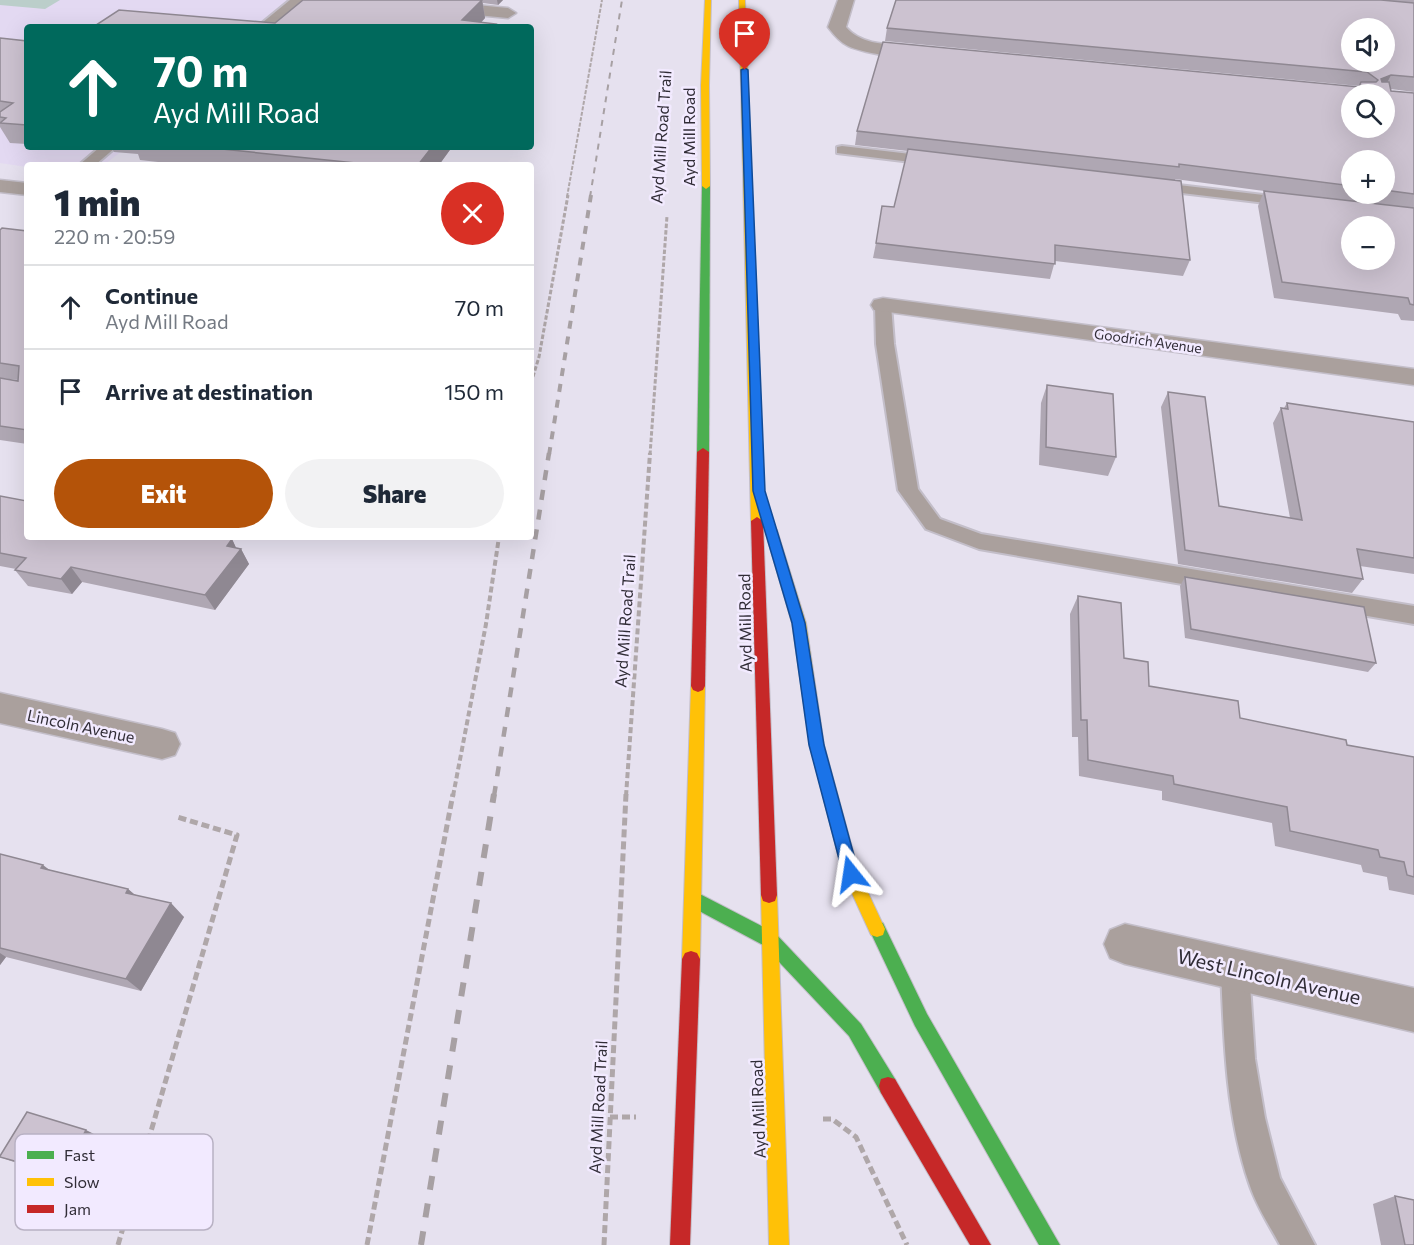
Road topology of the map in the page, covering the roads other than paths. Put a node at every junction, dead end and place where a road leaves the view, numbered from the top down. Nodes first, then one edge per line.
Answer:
1 (297, 0) edge
2 (373, 0) edge
3 (708, 0) edge
4 (742, 0) edge
5 (846, 0) edge
6 (508, 13) dead end
7 (266, 24) edge
8 (940, 54) edge
9 (105, 150) edge
10 (842, 150) dead end
11 (90, 162) edge
12 (950, 162) edge
13 (1140, 185) edge
14 (0, 186) edge
15 (24, 189) edge
16 (1307, 204) edge
17 (883, 305) joint
18 (1414, 377) edge
19 (759, 491) junction
20 (1414, 615) edge
21 (0, 708) edge
22 (162, 744) dead end
23 (694, 899) junction
24 (769, 939) junction
25 (1125, 944) dead end
26 (1235, 970) junction
27 (1414, 1010) edge
28 (680, 1245) edge
29 (779, 1245) edge
30 (981, 1245) edge
31 (1050, 1245) edge
32 (1298, 1245) edge

1 - 7 lane
2 - 6 street
3 - 23 main road, Ayd Mill Road
4 - 19 main road, Ayd Mill Road
5 - 8 street
9 - 11 lane
10 - 12 lane
13 - 16 lane
14 - 15 street
17 - 18 street, Goodrich Avenue
17 - 20 lane
19 - 24 main road, Ayd Mill Road
19 - 31 main road
21 - 22 street, Lincoln Avenue
23 - 24 main road
23 - 28 main road, Ayd Mill Road
24 - 29 main road, Ayd Mill Road
24 - 30 main road
25 - 26 street, West Lincoln Avenue
26 - 27 street, West Lincoln Avenue
26 - 32 lane

